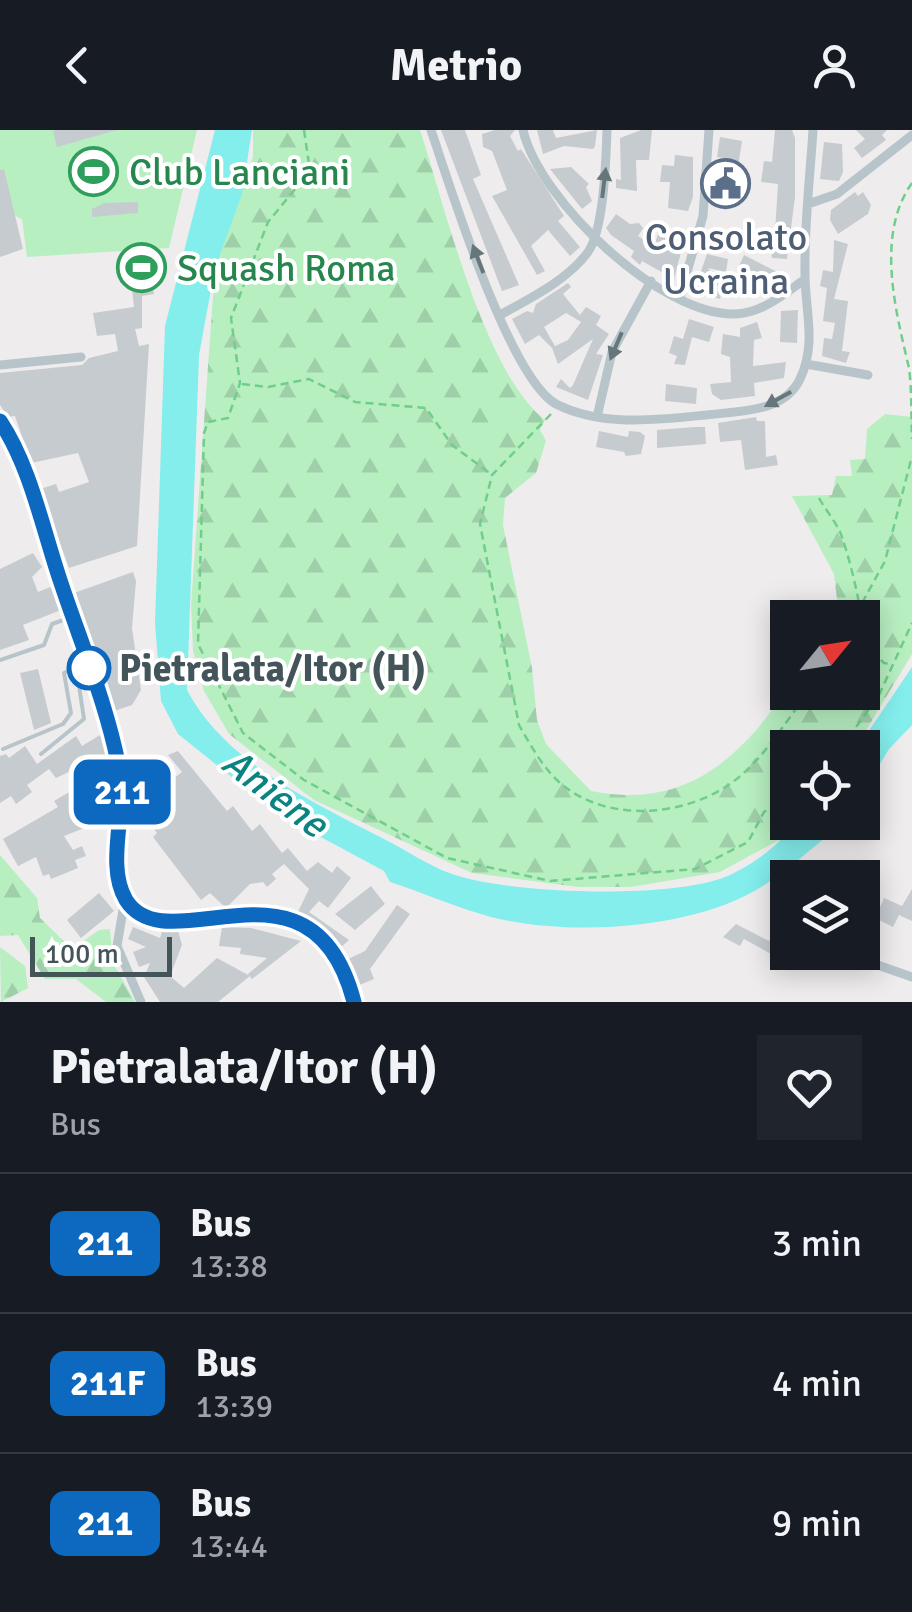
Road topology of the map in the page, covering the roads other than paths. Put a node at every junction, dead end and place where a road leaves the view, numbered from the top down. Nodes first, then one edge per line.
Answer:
1 (431, 130) edge
2 (523, 130) edge
3 (608, 130) edge
4 (709, 130) edge
5 (814, 130) edge
6 (912, 135) edge
7 (808, 204) junction
8 (592, 235) junction
9 (804, 280) junction
10 (651, 281) junction
11 (680, 297) junction
12 (500, 315) junction
13 (80, 357) dead end
14 (0, 364) edge
15 (806, 364) junction
16 (868, 375) dead end
17 (597, 416) junction
18 (0, 421) edge
19 (72, 617) junction
20 (0, 660) edge
21 (82, 664) junction
22 (3, 749) dead end
23 (41, 754) dead end
24 (125, 898) junction
25 (880, 966) edge
26 (912, 977) edge
27 (141, 1002) edge
28 (354, 1002) edge

12 -> 1 street
2 - 8 street
8 -> 3 street
4 - 11 street
5 - 7 street
6 - 7 street
7 - 9 street
8 - 10 street
8 - 12 street
9 - 11 street
9 - 15 street
10 - 11 street
10 -> 17 street
12 - 17 street
13 - 14 street
15 - 16 street
15 -> 17 street
18 - 19 street
19 - 20 lane
19 - 21 street
21 - 22 lane
21 - 23 lane
21 - 24 street
24 - 27 street
24 - 28 street
25 - 26 street

